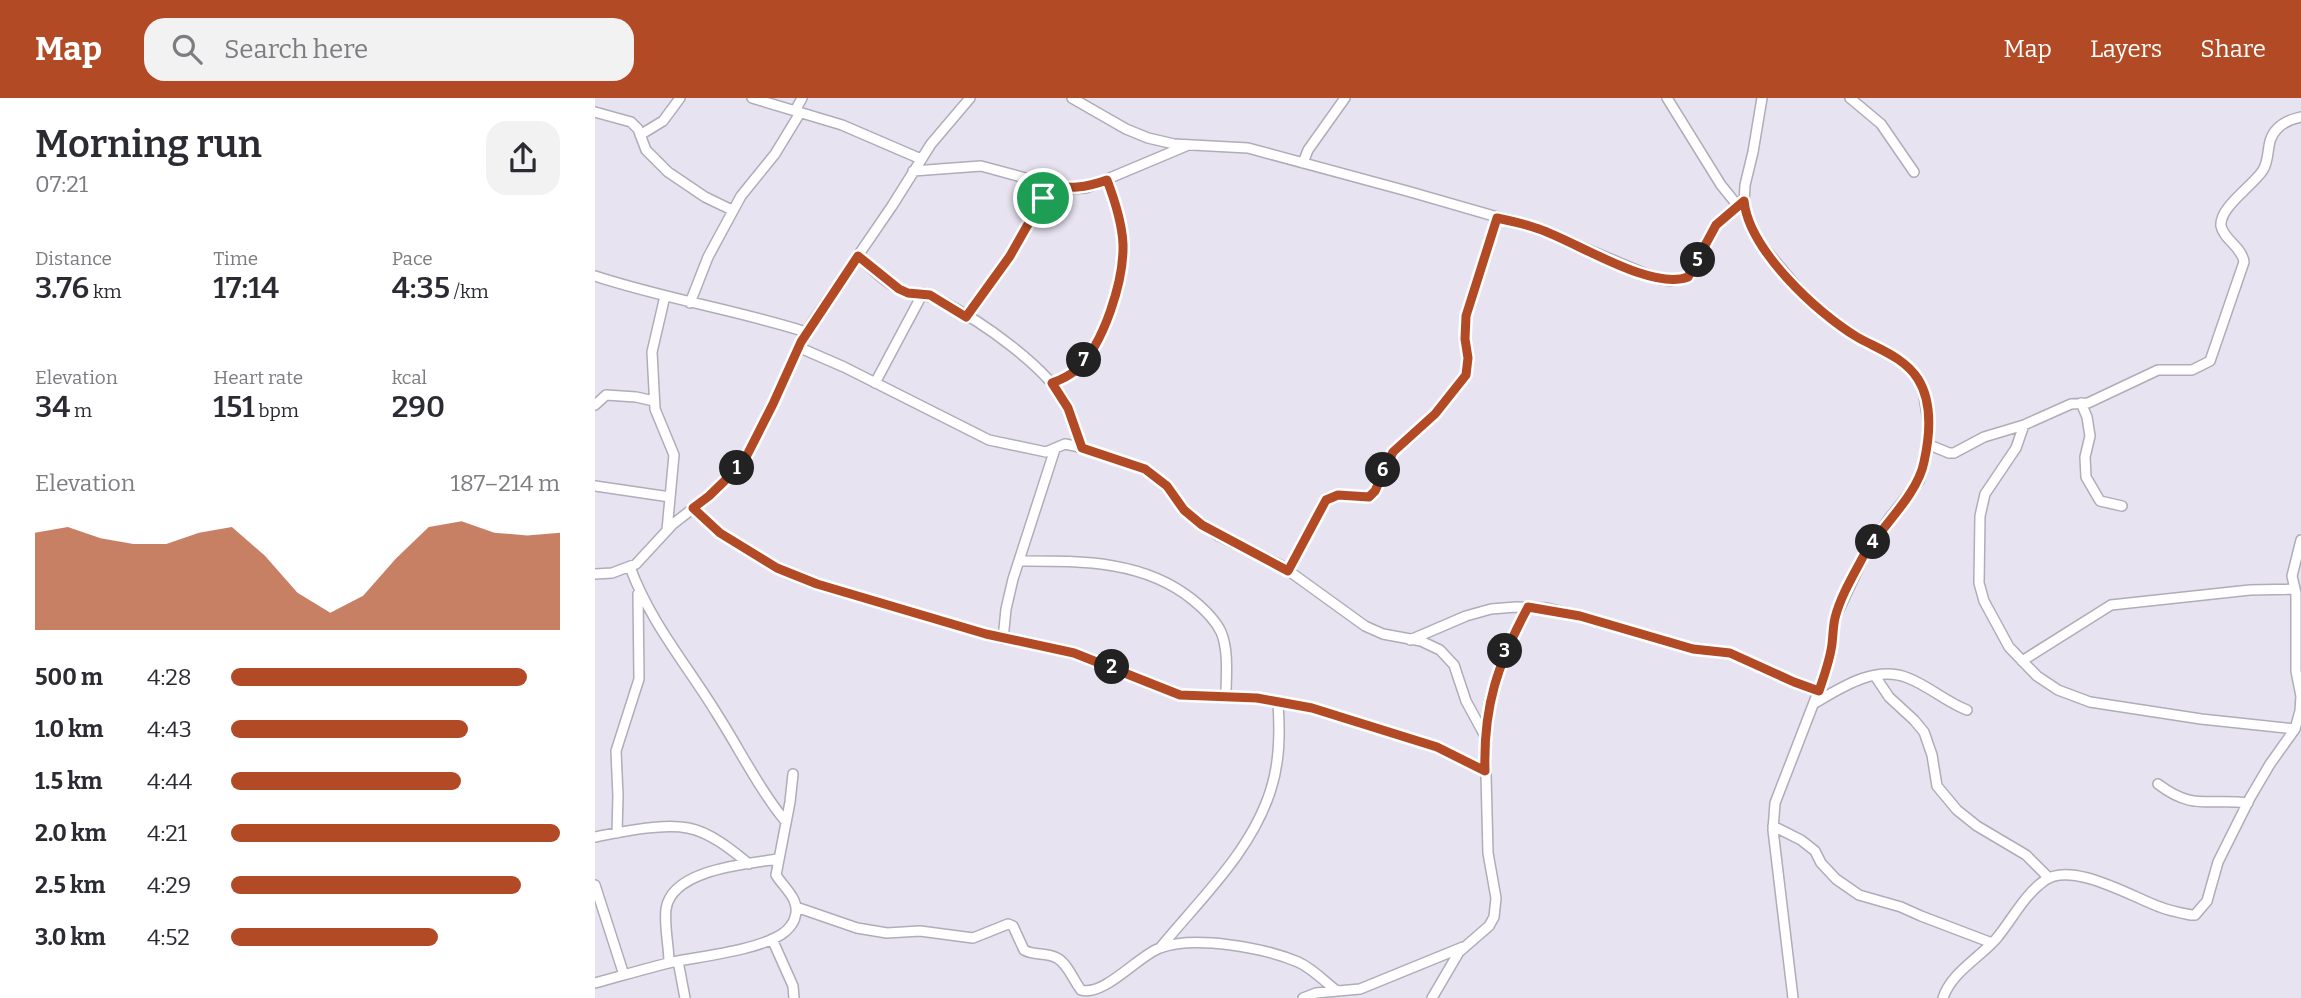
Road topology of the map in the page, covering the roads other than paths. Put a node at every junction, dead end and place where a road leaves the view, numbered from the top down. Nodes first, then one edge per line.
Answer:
1 (680, 98) edge
2 (752, 98) edge
3 (802, 98) edge
4 (970, 98) edge
5 (1072, 98) edge
6 (1345, 98) edge
7 (1667, 98) edge
8 (1762, 98) edge
9 (1850, 98) edge
10 (595, 112) edge
11 (798, 112) junction
12 (2301, 117) edge
13 (640, 135) junction
14 (1189, 145) junction
15 (921, 159) junction
16 (1303, 163) junction
17 (913, 171) junction
18 (1914, 172) dead end
19 (1107, 180) junction
20 (1047, 185) junction
21 (1741, 204) junction
22 (732, 210) junction
23 (1497, 218) junction
24 (858, 256) junction
25 (595, 276) edge
26 (923, 293) junction
27 (665, 296) junction
28 (690, 303) junction
29 (966, 317) junction
30 (807, 332) junction
31 (798, 347) junction
32 (875, 383) junction
33 (1052, 383) junction
34 (654, 401) junction
35 (2081, 404) junction
36 (595, 405) edge
37 (2024, 425) junction
38 (1927, 444) junction
39 (1082, 448) junction
40 (1055, 449) junction
41 (595, 486) edge
42 (670, 497) junction
43 (2122, 506) dead end
44 (693, 508) junction
45 (667, 530) junction
46 (2301, 540) edge
47 (1020, 561) junction
48 (630, 567) junction
49 (1288, 571) junction
50 (595, 574) edge
51 (638, 589) junction
52 (2295, 589) junction
53 (1528, 607) junction
54 (1003, 639) junction
55 (1409, 641) junction
56 (2022, 661) junction
57 (1875, 676) junction
58 (1819, 691) junction
59 (1226, 696) junction
60 (1279, 703) junction
61 (1815, 703) junction
62 (1967, 710) dead end
63 (2294, 729) junction
64 (1485, 736) junction
65 (1485, 771) junction
66 (793, 774) dead end
67 (2158, 784) dead end
68 (2248, 803) junction
69 (786, 822) junction
70 (1773, 826) junction
71 (617, 833) junction
72 (595, 837) edge
73 (778, 859) junction
74 (749, 864) junction
75 (2049, 877) junction
76 (595, 885) edge
77 (796, 907) junction
78 (772, 939) junction
79 (1992, 943) junction
80 (1464, 946) junction
81 (1160, 948) junction
82 (673, 962) junction
83 (624, 975) junction
84 (595, 983) edge
85 (1337, 991) junction
86 (685, 998) edge
87 (794, 998) edge
88 (1303, 998) edge
89 (1432, 998) edge
90 (1793, 998) edge
91 (1943, 998) edge

1 - 13 street
2 - 11 street
3 - 11 street
4 - 15 street
5 - 14 street
6 - 16 street
7 - 21 street
8 - 21 street
9 - 18 street
10 - 13 street
11 - 15 street
11 - 22 street
12 - 35 street
13 - 22 street
14 - 16 street
14 - 19 street
15 - 17 street
16 - 23 street
17 - 20 street
17 - 24 street
19 - 20 street
19 - 33 street
20 - 29 street
21 - 23 street
21 - 38 street
22 - 28 street
23 - 49 street
24 - 26 street
24 - 30 street
25 - 27 street
26 - 29 street
26 - 32 street
27 - 28 street
27 - 34 street
28 - 30 street
29 - 33 street
30 - 31 street
31 - 32 street
31 - 44 street
32 - 40 street
33 - 39 street
34 - 36 street
34 - 42 street
35 - 37 street
35 - 43 street
37 - 38 street
37 - 56 street
38 - 58 street
39 - 40 street
39 - 49 street
40 - 47 street
41 - 42 street
42 - 45 street
44 - 45 street
44 - 54 street
45 - 48 street
46 - 52 street
47 - 54 street
47 - 59 street
48 - 50 street
48 - 51 street
49 - 55 street
51 - 69 street
51 - 71 street
52 - 56 street
52 - 63 street
53 - 55 street
53 - 58 street
53 - 64 street
54 - 59 street
55 - 64 street
56 - 63 street
57 - 61 street
57 - 62 street
57 - 75 street
58 - 61 street
59 - 60 street
60 - 65 street
60 - 81 street
61 - 70 street
63 - 68 street
64 - 65 street
65 - 80 street
66 - 69 street
67 - 68 street
68 - 75 street
69 - 73 street
70 - 79 street
70 - 90 street
71 - 72 street
71 - 74 street
73 - 74 street
73 - 77 street
74 - 82 street
75 - 79 street
76 - 83 street
77 - 78 street
77 - 81 street
78 - 82 street
78 - 87 street
79 - 91 street
80 - 85 street
80 - 89 street
81 - 85 street
82 - 83 street
82 - 86 street
83 - 84 street
85 - 88 street

